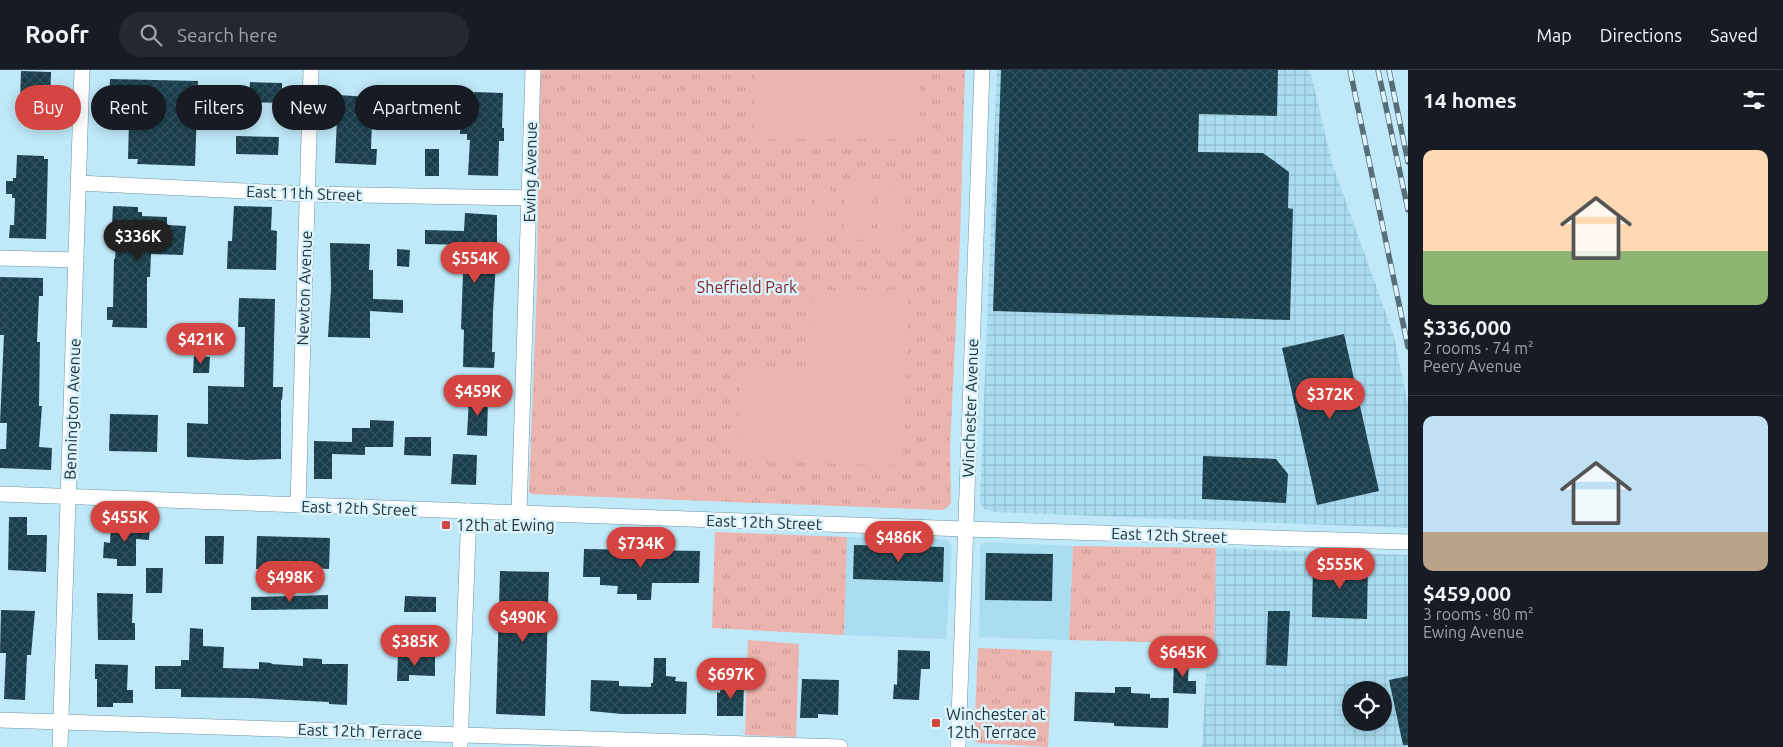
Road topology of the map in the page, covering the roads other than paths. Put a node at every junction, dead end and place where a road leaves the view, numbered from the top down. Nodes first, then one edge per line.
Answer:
1 (82, 70) edge
2 (311, 70) edge
3 (533, 70) edge
4 (982, 70) edge
5 (78, 183) junction
6 (307, 194) junction
7 (530, 198) junction
8 (0, 258) edge
9 (76, 260) junction
10 (0, 494) edge
11 (69, 497) junction
12 (298, 505) junction
13 (469, 511) junction
14 (520, 513) junction
15 (965, 529) junction
16 (1408, 542) edge
17 (0, 720) edge
18 (61, 722) junction
19 (461, 740) edge
20 (60, 747) edge
21 (840, 747) edge
22 (958, 747) edge

1 - 5 street, Bennington Avenue
2 - 6 street, Newton Avenue
3 - 7 street, Ewing Avenue
4 - 15 street, Winchester Avenue
5 - 6 street, East 11th Street
5 - 9 street, Bennington Avenue
6 - 7 street, East 11th Street
6 - 12 street, Newton Avenue
7 - 14 street, Ewing Avenue
8 - 9 street
9 - 11 street, Bennington Avenue
10 - 11 street, East 12th Street
11 - 12 street, East 12th Street
11 - 18 street, Bennington Avenue
12 - 13 street, East 12th Street
13 - 14 street, East 12th Street
13 - 19 street
14 - 15 street, East 12th Street
15 - 16 street, East 12th Street
15 - 22 street, Winchester Avenue
17 - 18 street, East 12th Terrace
18 - 19 street, East 12th Terrace
18 - 20 street, Bennington Avenue
19 - 21 street, East 12th Terrace

